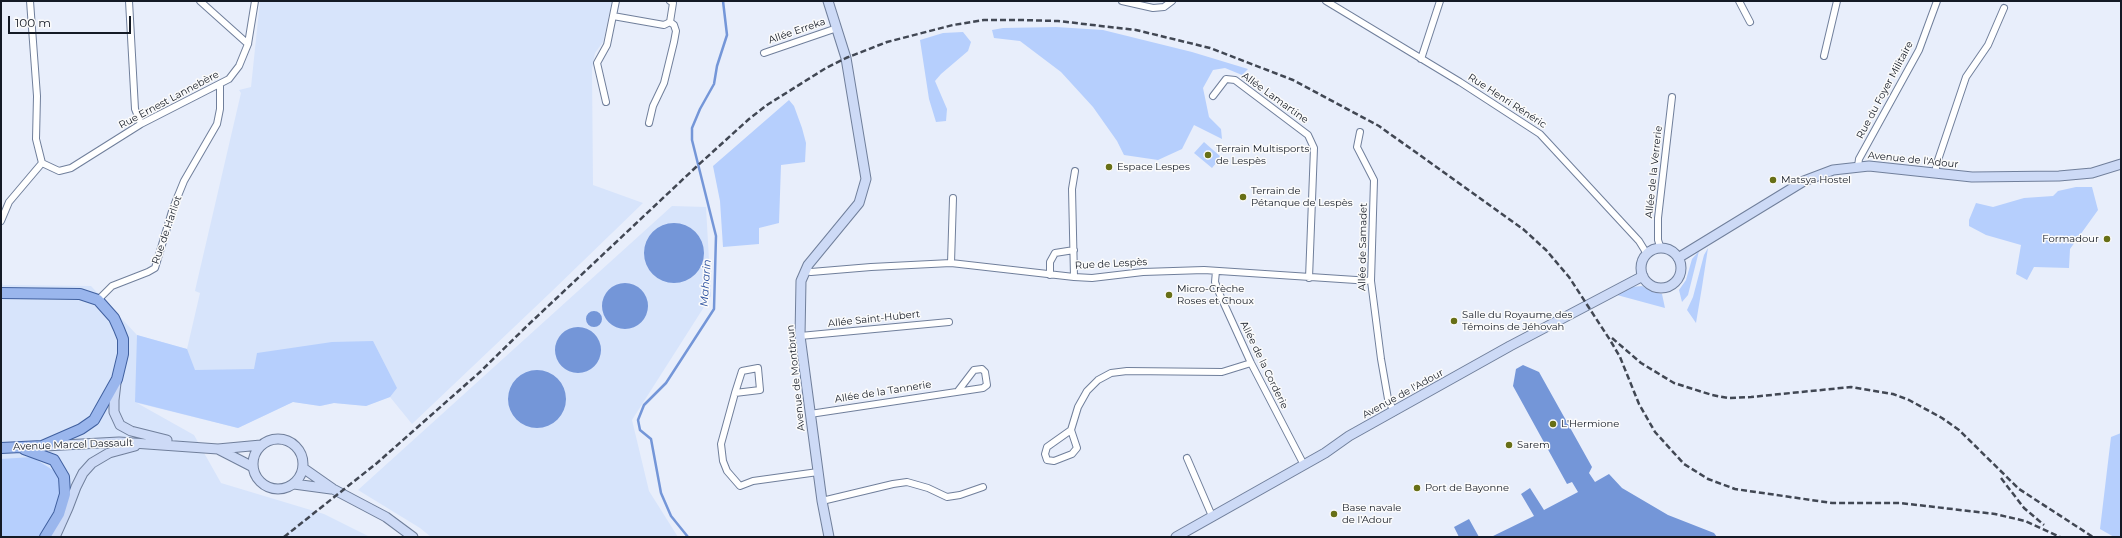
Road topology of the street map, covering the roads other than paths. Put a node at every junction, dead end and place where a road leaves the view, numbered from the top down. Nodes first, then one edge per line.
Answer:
1 (30, 1) edge
2 (129, 1) edge
3 (200, 1) edge
4 (255, 1) edge
5 (616, 1) edge
6 (670, 1) edge
7 (828, 1) edge
8 (1122, 1) edge
9 (1172, 1) edge
10 (1326, 1) edge
11 (1440, 1) edge
12 (1739, 1) edge
13 (1837, 1) edge
14 (1937, 1) edge
15 (2004, 8) dead end
16 (613, 16) junction
17 (670, 22) junction
18 (1750, 22) dead end
19 (837, 28) junction
20 (248, 44) junction
21 (764, 53) dead end
22 (1824, 56) dead end
23 (1422, 59) junction
24 (220, 85) junction
25 (1213, 96) dead end
26 (1672, 97) dead end
27 (606, 102) dead end
28 (649, 123) dead end
29 (141, 124) junction
30 (1360, 132) dead end
31 (42, 162) junction
32 (2121, 164) edge
33 (1858, 166) junction
34 (1075, 171) dead end
35 (1936, 173) junction
36 (953, 198) dead end
37 (1, 221) edge
38 (1661, 249) junction
39 (1074, 250) junction
40 (1647, 254) junction
41 (1678, 258) junction
42 (951, 263) junction
43 (805, 271) junction
44 (1216, 271) junction
45 (1050, 275) junction
46 (1643, 276) junction
47 (1074, 277) junction
48 (1309, 278) junction
49 (1371, 281) junction
50 (1, 293) edge
51 (98, 300) junction
52 (949, 322) dead end
53 (800, 336) junction
54 (1251, 363) junction
55 (117, 379) junction
56 (958, 391) junction
57 (735, 393) junction
58 (1394, 412) junction
59 (810, 414) junction
60 (1072, 430) junction
61 (144, 443) junction
62 (261, 445) junction
63 (42, 446) junction
64 (191, 446) junction
65 (17, 447) junction
66 (1, 448) edge
67 (218, 449) junction
68 (1187, 458) dead end
69 (1304, 465) junction
70 (253, 467) junction
71 (303, 468) junction
72 (818, 472) junction
73 (294, 484) junction
74 (983, 487) dead end
75 (337, 491) junction
76 (822, 501) junction
77 (1212, 516) junction
78 (45, 537) edge
79 (55, 537) edge
80 (413, 537) edge
81 (829, 537) edge
82 (1176, 537) edge

1 - 31 street
2 - 29 street
3 - 20 street
4 - 20 street, Rue Ernest Lannebère
5 - 16 street
6 - 17 street
7 - 19 main road, Avenue de Montbrun
8 - 9 street
10 - 23 street, Rue Henri Rénéric
11 - 23 street
12 - 18 street
13 - 22 street
14 - 33 street, Rue du Foyer Militaire
15 - 35 street
16 - 17 street
16 - 27 street
17 - 28 street
19 - 21 street, Allée Erreka
19 - 43 main road, Avenue de Montbrun
20 - 24 street, Rue Ernest Lannebère
23 - 40 street, Rue Henri Rénéric
24 - 29 street, Rue Ernest Lannebère
24 - 51 street, Rue de Harliot
25 - 48 street, Allée Lamartine
26 - 38 street, Allée de la Verrerie
29 - 31 street, Rue Ernest Lannebère
30 - 49 street, Allée de Samadet
31 - 37 street
32 - 35 main road, Avenue de l'Adour
33 - 35 main road, Avenue de l'Adour
33 - 41 main road, Avenue de l'Adour
34 - 39 street
36 - 42 street
38 - 40 main road
38 - 41 main road
39 - 45 street
39 - 47 street
40 - 46 main road
41 - 46 main road
42 - 43 street, Rue de Lespès
42 - 45 street, Rue de Lespès
43 - 53 main road, Avenue de Montbrun
44 - 47 street, Rue de Lespès
44 - 48 street, Rue de Lespès
44 - 54 street, Allée de la Corderie
45 - 47 street, Rue de Lespès
46 - 58 main road, Avenue de l'Adour
48 - 49 street, Rue de Lespès
49 - 58 street, Allée de Samadet
50 - 51 main road
51 - 55 main road
52 - 53 street, Allée Saint-Hubert
53 - 59 main road, Avenue de Montbrun
54 - 60 street
54 - 69 street, Allée de la Corderie
55 - 63 main road
55 - 64 main road
56 - 56 street, Allée de la Tannerie
56 - 59 street, Allée de la Tannerie
57 - 57 street
57 - 72 street
58 - 69 main road, Avenue de l'Adour
59 - 72 main road, Avenue de Montbrun
60 - 60 street
61 - 63 main road, Avenue Marcel Dassault
61 - 64 main road, Avenue Marcel Dassault
61 - 79 main road
62 - 67 main road, Avenue Marcel Dassault
62 - 70 main road
62 - 71 main road
63 - 65 main road, Avenue Marcel Dassault
64 - 67 main road, Avenue Marcel Dassault
65 - 66 main road, Avenue Marcel Dassault
65 - 78 main road
67 - 70 main road, Avenue Marcel Dassault
68 - 77 street
69 - 77 main road, Avenue de l'Adour
70 - 73 main road
71 - 73 main road
71 - 75 main road
72 - 76 main road, Avenue de Montbrun
73 - 75 main road
74 - 76 street
75 - 80 main road
76 - 81 main road, Avenue de Montbrun
77 - 82 main road, Avenue de l'Adour

